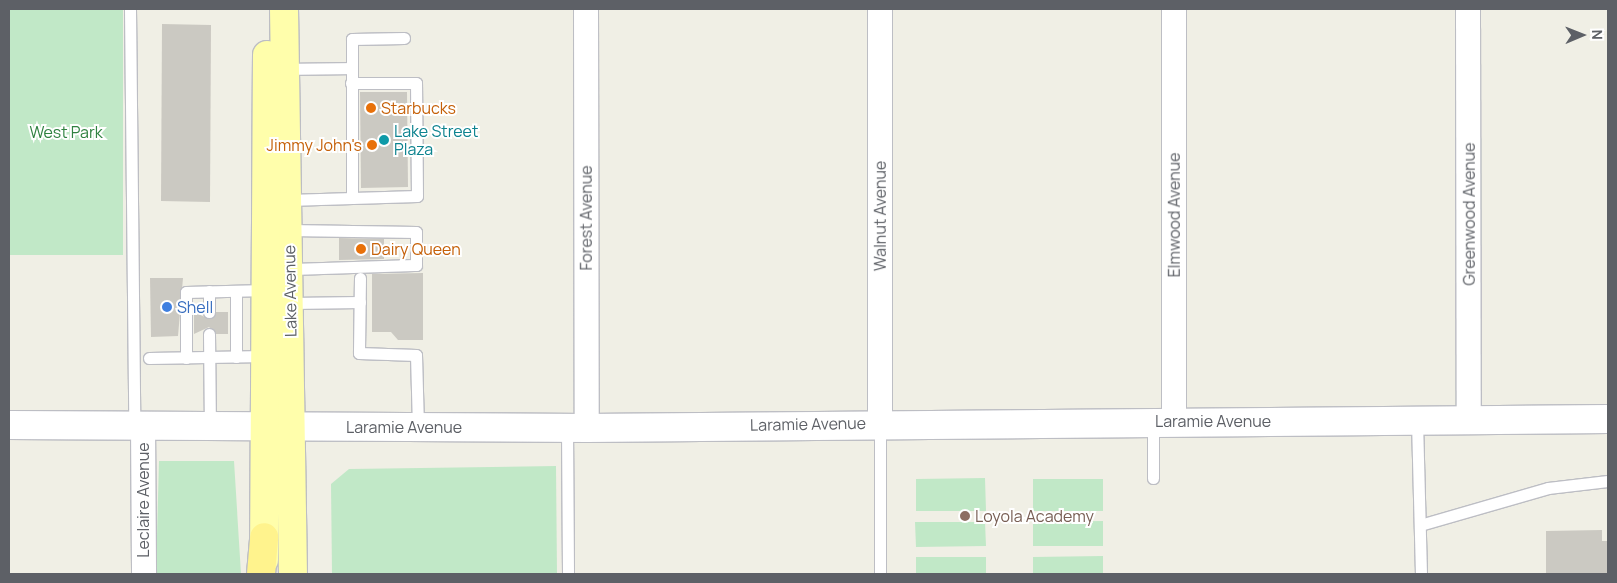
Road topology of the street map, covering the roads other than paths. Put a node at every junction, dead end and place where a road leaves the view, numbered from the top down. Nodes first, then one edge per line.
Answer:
1 (130, 9) edge
2 (267, 9) edge
3 (284, 9) edge
4 (586, 9) edge
5 (880, 9) edge
6 (1174, 9) edge
7 (1468, 9) edge
8 (404, 38) dead end
9 (351, 68) junction
10 (286, 69) junction
11 (351, 83) junction
12 (352, 198) junction
13 (288, 200) junction
14 (289, 230) junction
15 (290, 269) junction
16 (360, 278) dead end
17 (266, 290) junction
18 (209, 291) junction
19 (236, 291) junction
20 (360, 302) junction
21 (291, 303) junction
22 (209, 312) dead end
23 (209, 334) dead end
24 (265, 356) junction
25 (209, 357) junction
26 (236, 357) junction
27 (149, 358) dead end
28 (186, 358) junction
29 (1608, 419) edge
30 (1417, 420) junction
31 (1469, 420) junction
32 (880, 422) junction
33 (1163, 422) junction
34 (9, 424) edge
35 (139, 425) junction
36 (210, 426) junction
37 (265, 427) junction
38 (293, 427) junction
39 (418, 427) junction
40 (577, 428) junction
41 (1153, 478) dead end
42 (1608, 482) edge
43 (1420, 525) junction
44 (264, 537) joint
45 (144, 574) edge
46 (263, 574) edge
47 (293, 574) edge
48 (568, 574) edge
49 (880, 574) edge
50 (1421, 574) edge

1 - 35 lane
2 - 17 main road, Lake Avenue
3 - 10 main road, Lake Avenue
4 - 40 street, Forest Avenue
5 - 32 street, Walnut Avenue
6 - 33 street, Elmwood Avenue
7 - 31 street, Greenwood Avenue
8 - 9 lane
9 - 10 lane
9 - 11 lane
10 - 13 main road, Lake Avenue
11 - 12 lane
11 - 12 lane
12 - 13 lane
13 - 14 main road, Lake Avenue
14 - 15 main road, Lake Avenue
14 - 15 lane
15 - 21 main road, Lake Avenue
16 - 20 lane
17 - 19 lane
17 - 24 main road, Lake Avenue
18 - 19 lane
18 - 22 lane
18 - 28 lane
19 - 26 lane
20 - 21 lane
20 - 39 lane
21 - 38 main road, Lake Avenue
23 - 25 lane
24 - 26 lane
24 - 37 main road, Lake Avenue
25 - 26 lane
25 - 28 lane
25 - 36 lane
27 - 28 lane
29 - 31 street, Laramie Avenue
30 - 31 street, Laramie Avenue
30 - 33 street, Laramie Avenue
30 - 43 lane
32 - 33 street, Laramie Avenue
32 - 40 street, Laramie Avenue
32 - 49 lane
33 - 41 lane
34 - 35 street, Laramie Avenue
35 - 36 street, Laramie Avenue
35 - 45 street, Leclaire Avenue
36 - 37 street, Laramie Avenue
37 - 38 street, Laramie Avenue
37 - 44 main road, Lake Avenue
38 - 39 street, Laramie Avenue
38 - 47 main road, Lake Avenue
39 - 40 street, Laramie Avenue
40 - 48 lane
42 - 43 lane
43 - 50 lane
44 - 46 highway

